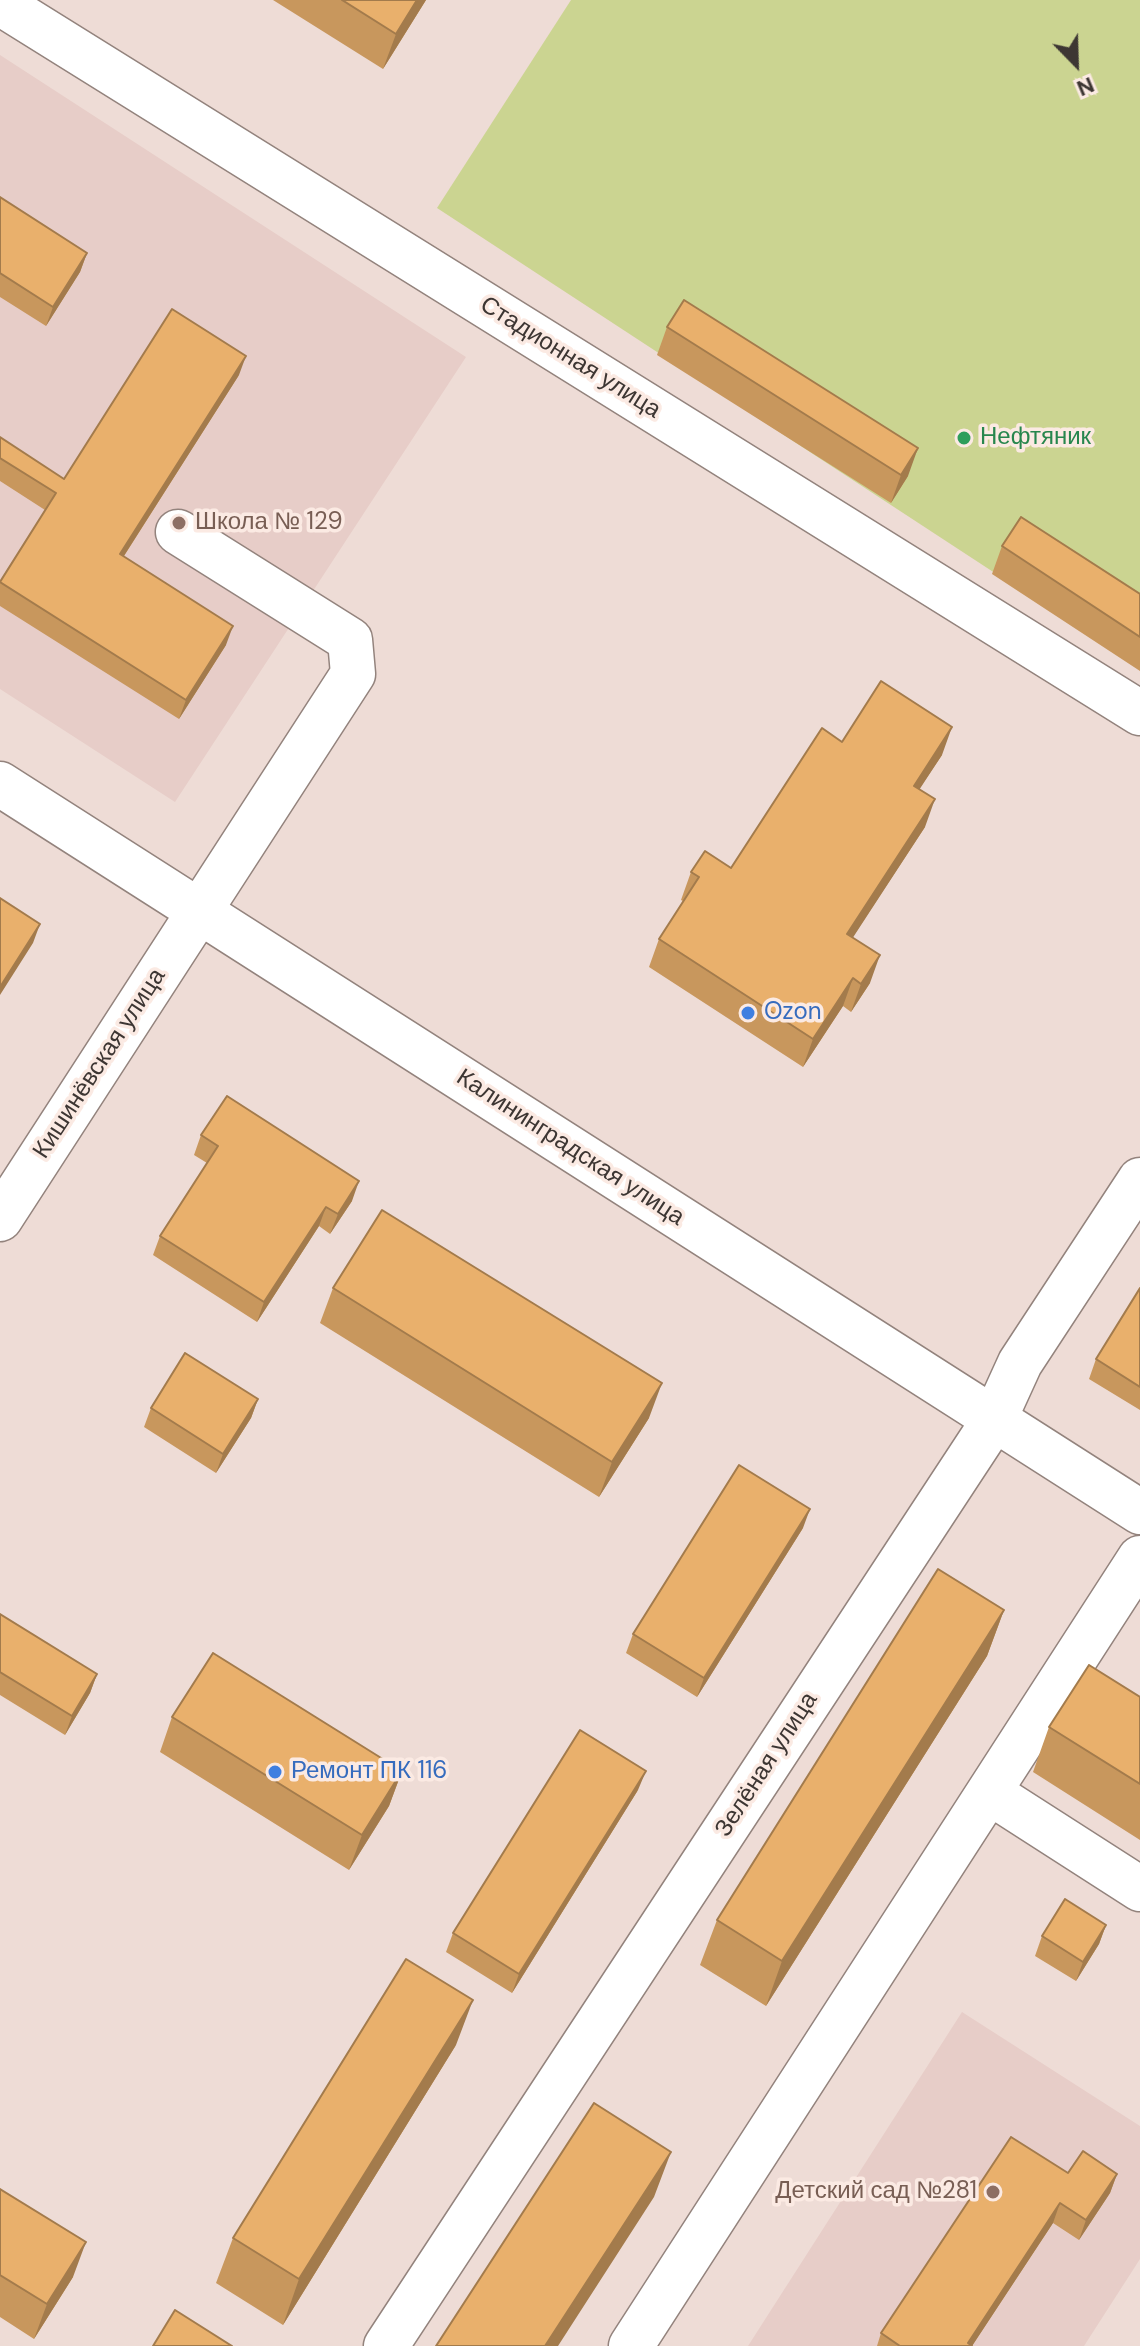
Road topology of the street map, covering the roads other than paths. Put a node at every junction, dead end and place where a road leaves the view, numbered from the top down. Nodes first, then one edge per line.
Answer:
1 (0, 3) edge
2 (178, 532) dead end
3 (1140, 713) edge
4 (0, 784) edge
5 (199, 910) junction
6 (1136, 1195) edge
7 (0, 1219) edge
8 (994, 1420) junction
9 (1140, 1512) edge
10 (1140, 1558) edge
11 (989, 1792) junction
12 (1140, 1889) edge
13 (386, 2346) edge
14 (631, 2346) edge

1 - 3 street, Стадионная улица
2 - 5 street, Кишинёвская улица
4 - 5 street, Калининградская улица
5 - 7 street, Кишинёвская улица
5 - 8 street, Калининградская улица
6 - 8 street, Зелёная улица
8 - 9 street, Калининградская улица
8 - 13 street, Зелёная улица
10 - 11 street
11 - 12 street
11 - 14 street

